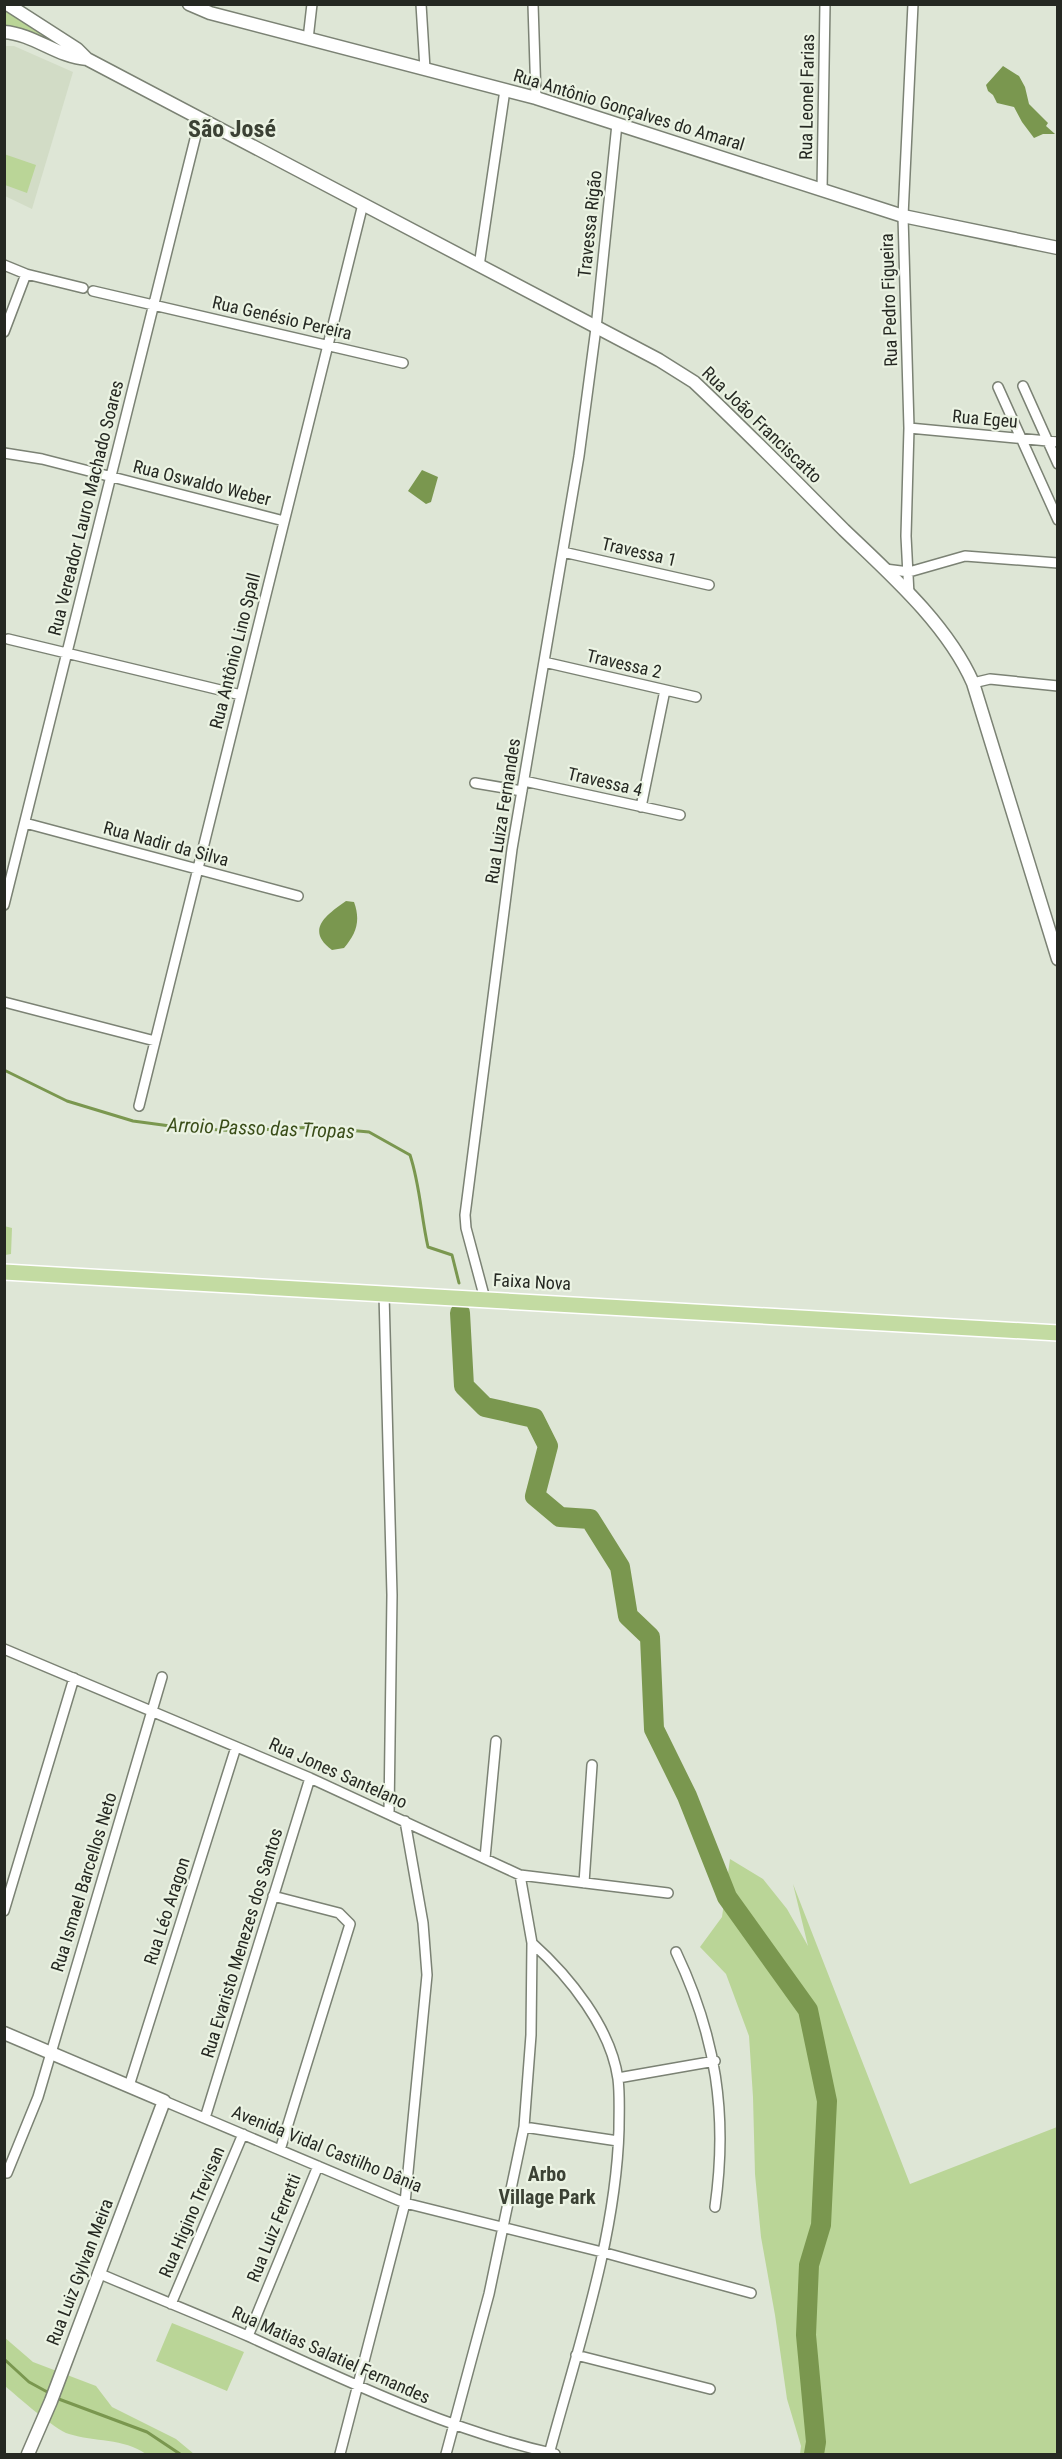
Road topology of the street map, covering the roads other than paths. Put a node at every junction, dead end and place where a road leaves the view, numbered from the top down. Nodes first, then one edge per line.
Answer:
1 (7, 4) edge
2 (189, 4) edge
3 (312, 4) edge
4 (421, 4) edge
5 (532, 4) edge
6 (825, 4) edge
7 (913, 4) edge
8 (4, 33) edge
9 (308, 39) junction
10 (87, 59) junction
11 (425, 69) junction
12 (505, 90) junction
13 (536, 98) junction
14 (200, 119) junction
15 (617, 124) junction
16 (822, 190) junction
17 (363, 204) junction
18 (903, 216) junction
19 (1058, 248) edge
20 (4, 265) edge
21 (479, 266) junction
22 (26, 274) junction
23 (153, 306) junction
24 (596, 328) junction
25 (4, 332) edge
26 (327, 346) junction
27 (403, 363) dead end
28 (1023, 386) dead end
29 (998, 387) dead end
30 (909, 428) junction
31 (1021, 439) junction
32 (1053, 442) edge
33 (4, 453) edge
34 (1058, 464) edge
35 (111, 477) junction
36 (1058, 520) edge
37 (284, 521) junction
38 (562, 552) junction
39 (1058, 563) edge
40 (885, 569) junction
41 (909, 572) junction
42 (709, 585) dead end
43 (909, 595) junction
44 (8, 639) dead end
45 (67, 653) junction
46 (544, 662) junction
47 (973, 683) junction
48 (1058, 686) edge
49 (665, 690) junction
50 (241, 694) junction
51 (696, 697) dead end
52 (524, 781) junction
53 (476, 783) dead end
54 (522, 791) junction
55 (641, 807) junction
56 (680, 816) dead end
57 (25, 823) junction
58 (198, 869) junction
59 (298, 896) dead end
60 (4, 905) edge
61 (1058, 959) edge
62 (4, 1002) edge
63 (155, 1041) junction
64 (139, 1106) dead end
65 (4, 1272) edge
66 (384, 1294) junction
67 (485, 1299) junction
68 (1058, 1333) edge
69 (4, 1649) edge
70 (162, 1677) dead end
71 (74, 1678) junction
72 (152, 1712) junction
73 (496, 1741) dead end
74 (236, 1747) junction
75 (592, 1765) dead end
76 (309, 1778) junction
77 (389, 1813) junction
78 (405, 1821) junction
79 (485, 1858) junction
80 (520, 1875) junction
81 (584, 1883) junction
82 (668, 1893) dead end
83 (273, 1896) junction
84 (4, 1911) edge
85 (532, 1943) junction
86 (676, 1952) dead end
87 (4, 2033) edge
88 (51, 2053) junction
89 (714, 2061) junction
90 (618, 2079) junction
91 (129, 2086) junction
92 (164, 2101) junction
93 (205, 2118) junction
94 (524, 2127) junction
95 (243, 2134) junction
96 (618, 2141) junction
97 (280, 2150) junction
98 (318, 2166) junction
99 (7, 2173) dead end
100 (405, 2203) junction
101 (716, 2207) dead end
102 (504, 2228) junction
103 (602, 2253) junction
104 (98, 2274) junction
105 (750, 2293) dead end
106 (171, 2304) junction
107 (248, 2336) junction
108 (576, 2355) junction
109 (356, 2387) junction
110 (710, 2389) dead end
111 (454, 2426) junction
112 (28, 2454) edge
113 (340, 2454) edge
114 (446, 2454) edge
115 (552, 2454) edge

1 - 10 street, Rua João Franciscatto
2 - 9 street, Rua Antônio Gonçalves do Amaral
3 - 9 street
4 - 11 street
5 - 13 street
6 - 16 street, Rua Leonel Farias
7 - 18 street, Rua Pedro Figueira
8 - 10 street, Rua João Franciscatto
9 - 11 street, Rua Antônio Gonçalves do Amaral
10 - 14 street, Rua João Franciscatto
11 - 12 street, Rua Antônio Gonçalves do Amaral
12 - 13 street, Rua Antônio Gonçalves do Amaral
12 - 21 street
13 - 15 street, Rua Antônio Gonçalves do Amaral
14 - 17 street, Rua João Franciscatto
14 - 23 street, Rua Vereador Lauro Machado Soares
15 - 16 street, Rua Antônio Gonçalves do Amaral
15 - 24 street, Travessa Rigão
16 - 18 street, Rua Antônio Gonçalves do Amaral
17 - 21 street, Rua João Franciscatto
17 - 26 street, Rua Antônio Lino Spall
18 - 19 street, Rua Antônio Gonçalves do Amaral
18 - 30 street, Rua Pedro Figueira
20 - 22 street, Rua Genésio Pereira
21 - 24 street, Rua João Franciscatto
22 - 23 street, Rua Genésio Pereira
22 - 25 street
23 - 26 street, Rua Genésio Pereira
23 - 35 street, Rua Vereador Lauro Machado Soares
24 - 38 street, Rua Luiza Fernandes
24 - 40 street, Rua João Franciscatto
26 - 27 street, Rua Genésio Pereira
26 - 37 street, Rua Antônio Lino Spall
28 - 32 street
29 - 31 street
30 - 31 street, Rua Egeu
30 - 41 street, Rua Pedro Figueira
31 - 32 street, Rua Egeu
31 - 36 street
32 - 34 street
33 - 35 street, Rua Oswaldo Weber
35 - 37 street, Rua Oswaldo Weber
35 - 45 street, Rua Vereador Lauro Machado Soares
37 - 50 street, Rua Antônio Lino Spall
38 - 42 street, Travessa 1
38 - 46 street, Rua Luiza Fernandes
39 - 41 street
40 - 41 street
40 - 43 street, Rua João Franciscatto
41 - 43 street, Rua Pedro Figueira
43 - 47 street, Rua João Franciscatto
44 - 45 street
45 - 50 street
45 - 57 street, Rua Vereador Lauro Machado Soares
46 - 49 street, Travessa 2
46 - 52 street, Rua Luiza Fernandes
47 - 48 street
47 - 61 street, Rua João Franciscatto
49 - 51 street, Travessa 2
49 - 55 street
50 - 58 street, Rua Antônio Lino Spall
52 - 54 street, Rua Luiza Fernandes
52 - 55 street, Travessa 4
53 - 54 street
54 - 67 street, Rua Luiza Fernandes
55 - 56 street, Travessa 4
57 - 58 street, Rua Nadir da Silva
57 - 60 street, Rua Vereador Lauro Machado Soares
58 - 59 street, Rua Nadir da Silva
58 - 63 street, Rua Antônio Lino Spall
62 - 63 street
63 - 64 street, Rua Antônio Lino Spall
65 - 66 highway, Faixa Nova
66 - 67 highway, Faixa Nova
66 - 77 street
67 - 68 highway, Faixa Nova
69 - 71 street, Rua Jones Santelano
70 - 72 street, Rua Ismael Barcellos Neto
71 - 72 street, Rua Jones Santelano
71 - 84 street
72 - 74 street, Rua Jones Santelano
72 - 88 street, Rua Ismael Barcellos Neto
73 - 79 street
74 - 76 street, Rua Jones Santelano
74 - 91 street, Rua Léo Aragon
75 - 81 street
76 - 77 street, Rua Jones Santelano
76 - 83 street, Rua Evaristo Menezes dos Santos
77 - 78 street, Rua Jones Santelano
78 - 79 street, Rua Jones Santelano
78 - 100 street
79 - 80 street, Rua Jones Santelano
80 - 81 street, Rua Jones Santelano
80 - 85 street
81 - 82 street, Rua Jones Santelano
83 - 93 street, Rua Evaristo Menezes dos Santos
83 - 97 street
85 - 90 street
85 - 94 street
86 - 89 street
87 - 88 street, Avenida Vidal Castilho Dânia
88 - 91 street, Avenida Vidal Castilho Dânia
88 - 99 street, Rua Ismael Barcellos Neto
89 - 90 street
89 - 101 street
90 - 96 street
91 - 92 street, Avenida Vidal Castilho Dânia
92 - 93 street, Avenida Vidal Castilho Dânia
92 - 104 street, Rua Luiz Gylvan Meira
93 - 95 street, Avenida Vidal Castilho Dânia
94 - 96 street
94 - 102 street
95 - 97 street, Avenida Vidal Castilho Dânia
95 - 106 street, Rua Higino Trevisan
96 - 103 street
97 - 98 street, Avenida Vidal Castilho Dânia
98 - 100 street, Avenida Vidal Castilho Dânia
98 - 107 street, Rua Luiz Ferretti
100 - 102 street, Avenida Vidal Castilho Dânia
100 - 109 street
102 - 103 street, Avenida Vidal Castilho Dânia
102 - 111 street
103 - 105 street, Avenida Vidal Castilho Dânia
103 - 108 street
104 - 106 street, Rua Matias Salatiel Fernandes
104 - 112 street, Rua Luiz Gylvan Meira
106 - 107 street, Rua Matias Salatiel Fernandes
107 - 109 street, Rua Matias Salatiel Fernandes
108 - 110 street
108 - 115 street
109 - 111 street, Rua Matias Salatiel Fernandes
109 - 113 street
111 - 114 street
111 - 115 street, Rua Matias Salatiel Fernandes

